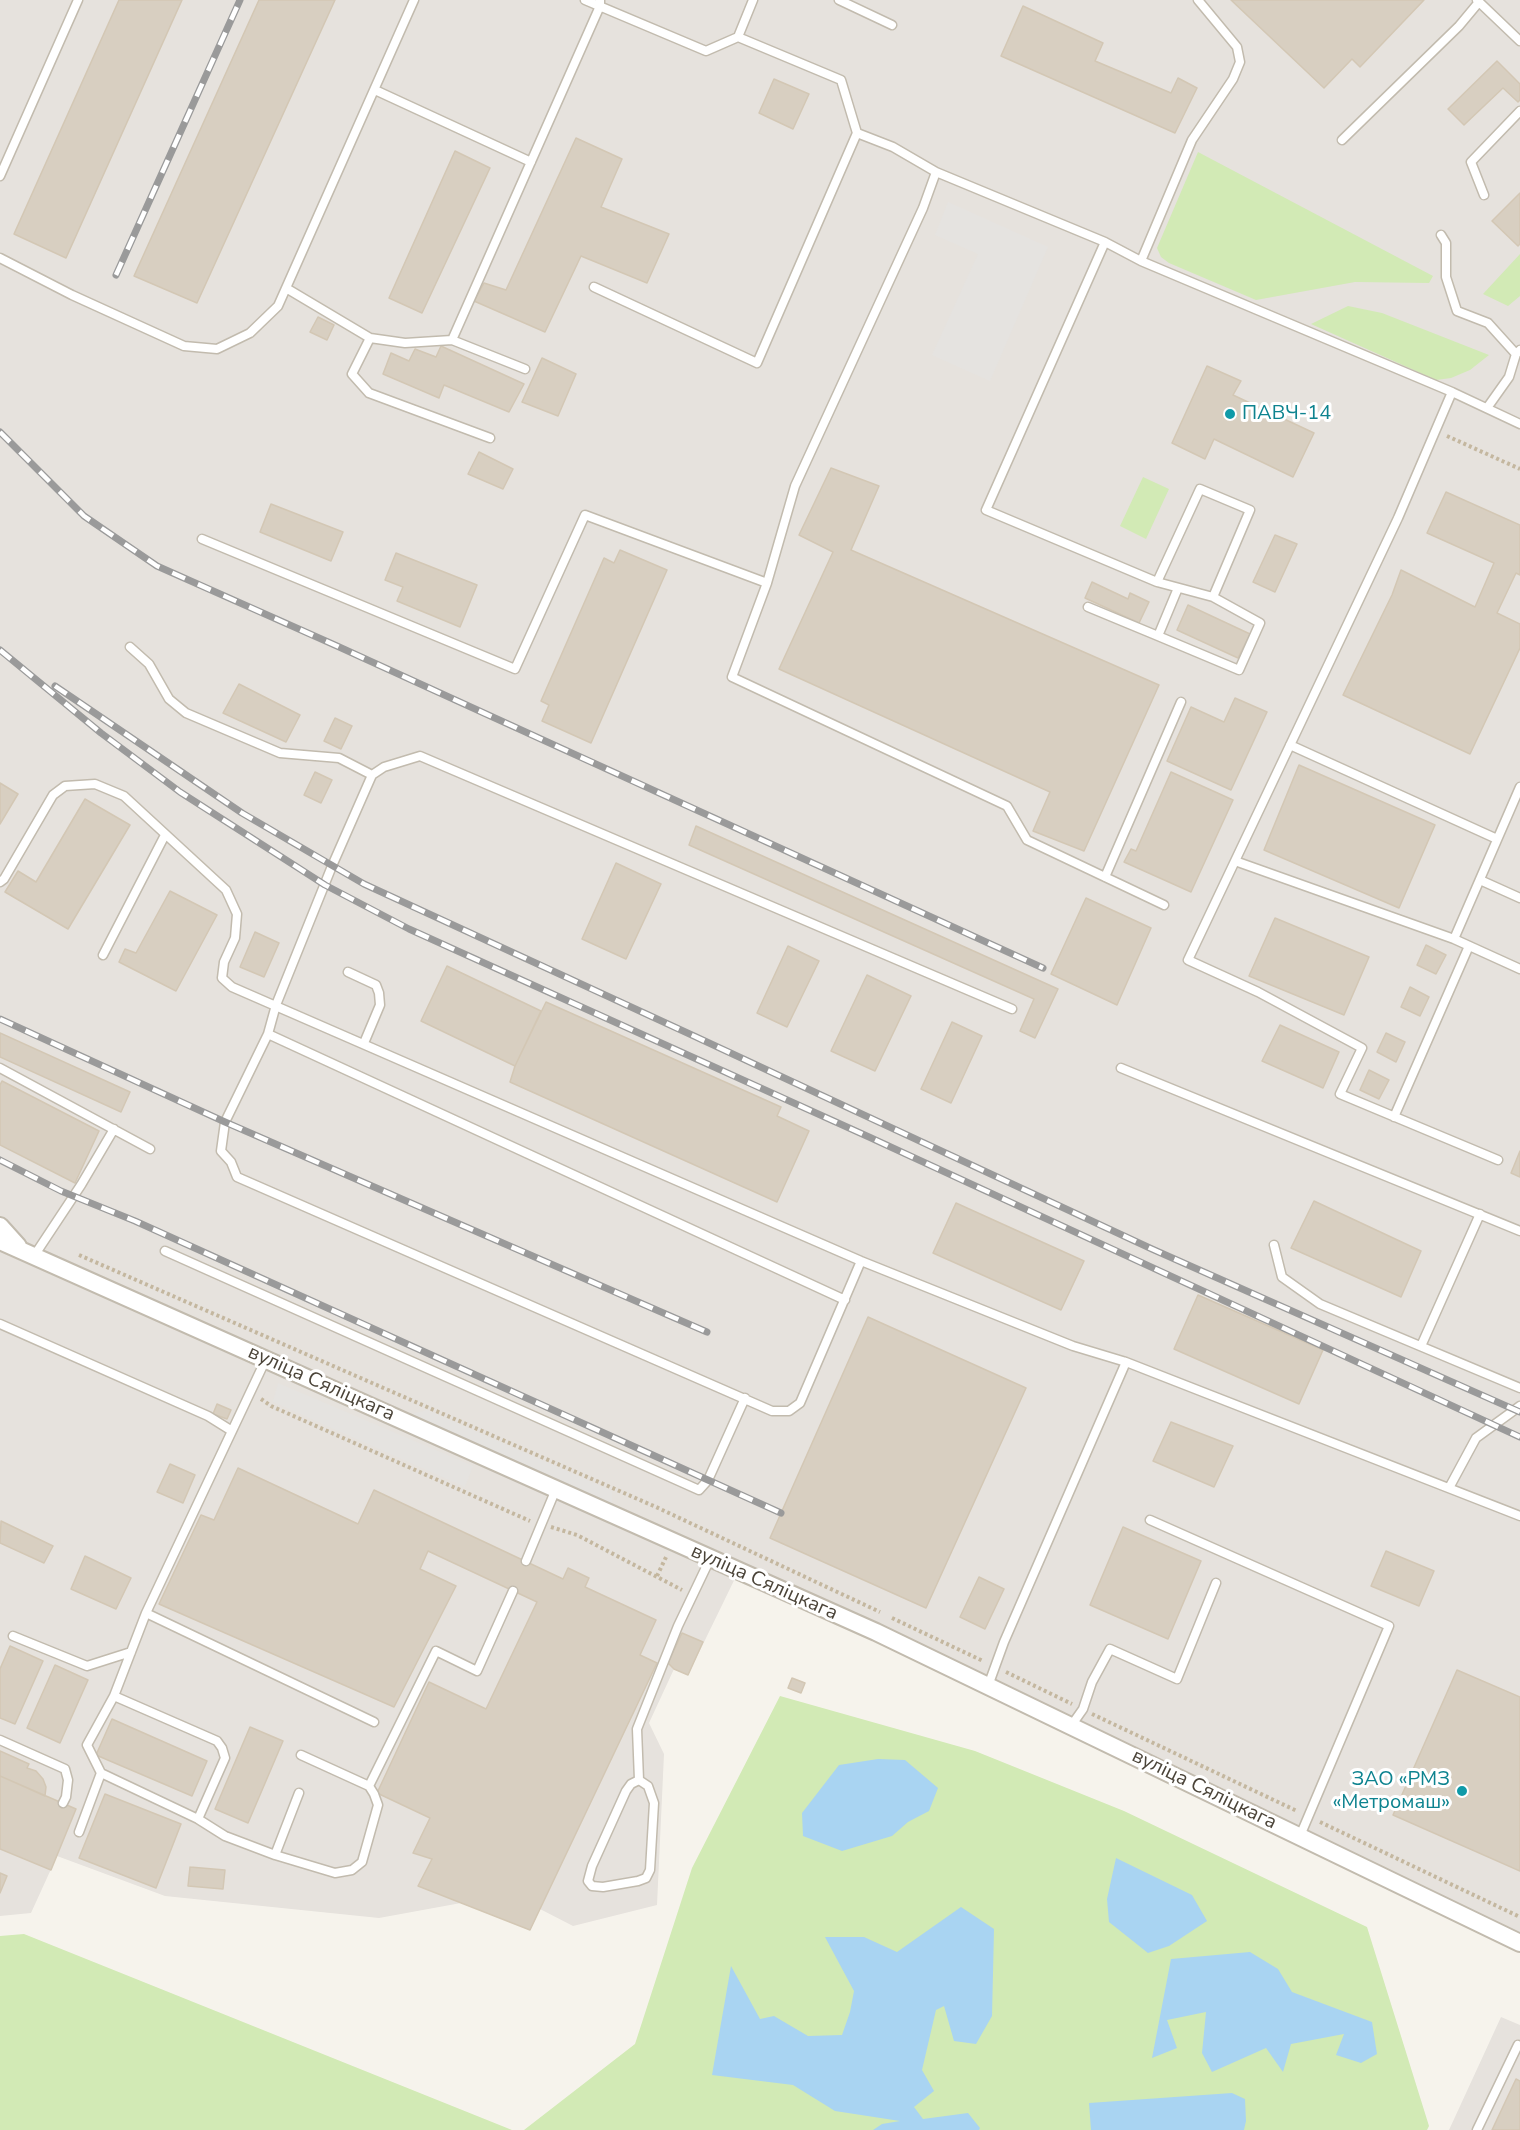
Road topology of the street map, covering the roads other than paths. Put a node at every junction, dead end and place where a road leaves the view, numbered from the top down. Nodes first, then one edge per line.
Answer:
1 (78, 0) edge
2 (414, 0) edge
3 (585, 0) edge
4 (753, 0) edge
5 (839, 0) edge
6 (1198, 0) edge
7 (1478, 1) edge
8 (600, 3) edge
9 (892, 24) dead end
10 (738, 37) junction
11 (1520, 41) edge
12 (375, 90) junction
13 (1520, 111) edge
14 (857, 133) junction
15 (1342, 140) dead end
16 (531, 162) junction
17 (936, 172) junction
18 (0, 176) edge
19 (1484, 195) dead end
20 (1441, 235) dead end
21 (1105, 242) junction
22 (0, 258) edge
23 (1141, 261) junction
24 (594, 287) dead end
25 (286, 288) junction
26 (370, 338) junction
27 (452, 340) junction
28 (1518, 352) edge
29 (525, 369) dead end
30 (1452, 392) junction
31 (1487, 408) junction
32 (1520, 424) edge
33 (490, 438) dead end
34 (202, 539) dead end
35 (1157, 582) junction
36 (767, 583) junction
37 (1178, 588) junction
38 (1213, 597) junction
39 (1088, 607) dead end
40 (1158, 636) junction
41 (130, 647) dead end
42 (1181, 702) dead end
43 (1290, 745) junction
44 (372, 775) junction
45 (1520, 787) edge
46 (165, 835) junction
47 (1497, 839) junction
48 (1235, 861) junction
49 (1105, 877) junction
50 (1480, 880) junction
51 (0, 882) edge
52 (1520, 898) edge
53 (1164, 905) dead end
54 (1454, 939) junction
55 (1469, 946) junction
56 (103, 956) dead end
57 (1520, 969) edge
58 (348, 972) dead end
59 (276, 1005) junction
60 (1012, 1010) dead end
61 (268, 1034) junction
62 (364, 1043) junction
63 (0, 1068) edge
64 (1121, 1068) dead end
65 (1394, 1117) junction
66 (114, 1129) junction
67 (150, 1149) dead end
68 (1498, 1160) dead end
69 (1480, 1214) junction
70 (0, 1226) edge
71 (1520, 1231) edge
72 (0, 1241) edge
73 (1274, 1245) dead end
74 (165, 1251) dead end
75 (29, 1253) junction
76 (861, 1261) junction
77 (845, 1300) junction
78 (0, 1324) edge
79 (1420, 1346) junction
80 (266, 1359) junction
81 (1126, 1362) junction
82 (1520, 1388) edge
83 (745, 1398) junction
84 (1520, 1407) edge
85 (232, 1431) junction
86 (1449, 1488) junction
87 (556, 1489) junction
88 (1520, 1516) edge
89 (1150, 1520) dead end
90 (710, 1559) junction
91 (526, 1561) dead end
92 (1216, 1583) dead end
93 (513, 1591) dead end
94 (146, 1612) junction
95 (13, 1636) dead end
96 (131, 1652) junction
97 (988, 1686) junction
98 (114, 1696) junction
99 (374, 1722) dead end
100 (1071, 1726) junction
101 (0, 1740) edge
102 (301, 1755) dead end
103 (101, 1773) junction
104 (639, 1780) junction
105 (369, 1786) junction
106 (299, 1793) dead end
107 (63, 1803) dead end
108 (198, 1819) junction
109 (79, 1832) dead end
110 (1300, 1836) junction
111 (275, 1855) junction
112 (1520, 1942) edge
113 (1520, 2046) edge
114 (1477, 2130) edge

1 - 18 lane
2 - 12 lane
3 - 8 lane
4 - 10 lane
5 - 9 lane
6 - 23 lane
7 - 11 lane
7 - 15 lane
8 - 10 lane
8 - 16 lane
10 - 14 lane
12 - 16 lane
12 - 25 lane
13 - 19 lane
14 - 17 lane
14 - 24 lane
16 - 27 lane
17 - 21 lane
17 - 36 lane
20 - 28 lane
21 - 23 lane
21 - 35 lane
22 - 25 lane
23 - 30 lane
25 - 26 lane
26 - 27 lane
26 - 33 lane
27 - 29 lane
28 - 31 lane
30 - 31 lane
30 - 43 lane
31 - 32 lane
34 - 36 lane
35 - 37 lane
35 - 38 lane
36 - 49 lane
37 - 38 lane
37 - 40 lane
38 - 40 lane
39 - 40 lane
41 - 44 lane
42 - 49 lane
43 - 47 lane
43 - 48 lane
44 - 59 lane
44 - 60 lane
45 - 47 lane
46 - 51 lane
46 - 56 lane
46 - 59 lane
47 - 50 lane
48 - 54 lane
48 - 65 lane
49 - 53 lane
50 - 52 lane
50 - 54 lane
54 - 55 lane
55 - 57 lane
55 - 65 lane
58 - 62 lane
59 - 61 lane
59 - 62 lane
61 - 77 lane
61 - 83 lane
62 - 76 lane
63 - 66 lane
64 - 69 lane
65 - 68 lane
66 - 67 lane
66 - 75 lane
69 - 71 lane
69 - 79 lane
70 - 75 street
72 - 75 street, вуліца Сяліцкага
73 - 79 lane
74 - 83 lane
75 - 80 street, вуліца Сяліцкага
76 - 77 lane
76 - 81 lane
77 - 83 lane
78 - 85 lane
79 - 82 lane
80 - 85 lane
80 - 87 street, вуліца Сяліцкага
81 - 86 lane
81 - 97 lane
84 - 86 lane
85 - 94 lane
86 - 88 lane
87 - 90 street, вуліца Сяліцкага
87 - 91 lane
89 - 110 lane
90 - 97 street, вуліца Сяліцкага
90 - 104 lane
92 - 100 lane
93 - 105 lane
94 - 96 lane
94 - 99 lane
95 - 96 lane
96 - 98 lane
97 - 100 street, вуліца Сяліцкага
98 - 103 lane
98 - 108 lane
100 - 110 street, вуліца Сяліцкага
101 - 107 lane
102 - 105 lane
103 - 108 lane
103 - 109 lane
104 - 104 lane
105 - 111 lane
106 - 111 lane
108 - 111 lane
110 - 112 street, вуліца Сяліцкага
113 - 114 lane

